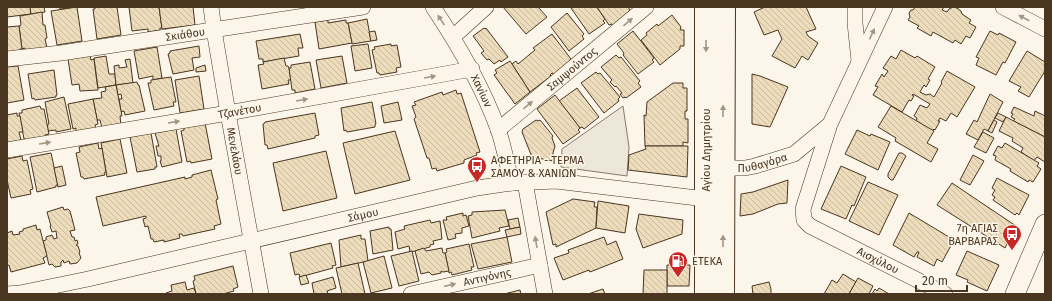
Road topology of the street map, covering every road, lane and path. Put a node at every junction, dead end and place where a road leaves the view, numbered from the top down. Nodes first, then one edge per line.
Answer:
1 (211, 7) edge
2 (363, 7) edge
3 (433, 7) edge
4 (486, 7) edge
5 (646, 7) edge
6 (706, 7) edge
7 (724, 7) edge
8 (855, 7) edge
9 (885, 7) edge
10 (1003, 7) edge
11 (1045, 29) edge
12 (214, 30) junction
13 (453, 37) junction
14 (7, 59) edge
15 (860, 62) junction
16 (472, 69) junction
17 (228, 113) junction
18 (830, 124) junction
19 (498, 130) junction
20 (7, 150) edge
21 (715, 168) junction
22 (519, 182) junction
23 (714, 200) junction
24 (1045, 224) edge
25 (810, 226) joint
26 (251, 241) junction
27 (540, 265) junction
28 (7, 294) edge
29 (261, 294) edge
30 (412, 294) edge
31 (545, 294) edge
32 (706, 294) edge
33 (723, 294) edge
34 (945, 294) edge
35 (1015, 294) edge

1 - 12 street, Μενελάου
2 - 12 street, Σκιάθου
13 -> 3 street, Χανίων
4 - 13 street
19 -> 5 street, Σαμψούντος
6 -> 21 main road, Αγίου Δημητρίου
21 -> 7 main road, Αγίου Δημητρίου
8 - 15 street
15 -> 9 street, Πυθαγόρα
11 -> 10 street
12 - 14 street, Σκιάθου
12 - 17 street, Μενελάου
13 - 16 street, Χανίων
15 - 18 street, Πυθαγόρα
17 -> 16 street, Τζανέτου
16 - 19 street, Χανίων
20 -> 17 street, Τζανέτου
17 - 26 street, Μενελάου
18 - 21 street, Πυθαγόρα
18 - 25 street, Πυθαγόρα
19 - 22 street, Χανίων
21 - 23 main road, Αγίου Δημητρίου
22 - 23 street, Σάμου
22 - 26 street, Σάμου
27 -> 22 street, Χανίων
23 - 32 main road, Αγίου Δημητρίου
33 -> 23 main road, Αγίου Δημητρίου
24 - 35 street
25 - 34 street, Αισχύλου
26 - 28 street, Σάμου
26 - 29 street, Μενελάου
30 -> 27 street, Αντιγόνης
27 - 31 street, Χανίων

